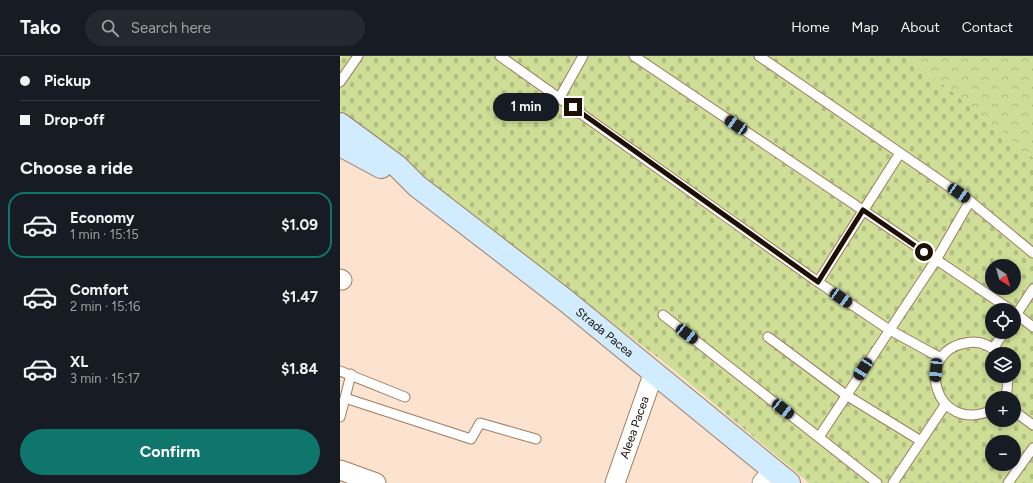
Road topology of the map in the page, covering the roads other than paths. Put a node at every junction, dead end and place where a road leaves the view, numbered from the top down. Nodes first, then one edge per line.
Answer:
1 (358, 56) edge
2 (500, 56) edge
3 (584, 56) edge
4 (634, 56) edge
5 (760, 56) edge
6 (340, 82) edge
7 (560, 97) junction
8 (340, 124) edge
9 (340, 145) edge
10 (900, 153) junction
11 (417, 186) junction
12 (970, 201) junction
13 (863, 210) junction
14 (1033, 253) edge
15 (936, 260) junction
16 (818, 282) junction
17 (1033, 290) edge
18 (999, 303) edge
19 (1021, 305) edge
20 (663, 315) dead end
21 (1021, 318) edge
22 (1033, 327) edge
23 (888, 329) junction
24 (768, 337) dead end
25 (990, 347) edge
26 (941, 358) junction
27 (340, 370) edge
28 (654, 372) junction
29 (351, 374) junction
30 (846, 395) junction
31 (405, 396) dead end
32 (345, 398) junction
33 (945, 405) junction
34 (985, 413) edge
35 (1021, 416) edge
36 (340, 417) edge
37 (1033, 425) edge
38 (819, 437) junction
39 (536, 439) dead end
40 (921, 441) junction
41 (1033, 448) edge
42 (340, 470) edge
43 (775, 479) edge
44 (376, 483) edge
45 (615, 483) edge
46 (877, 483) edge
47 (893, 483) edge
48 (1008, 483) edge

1 - 6 lane
2 - 7 lane
3 - 7 lane
4 - 13 lane
5 - 10 lane
7 - 16 lane
8 - 11 main road, Strada Pacea
9 - 11 main road, Strada Pacea
10 - 12 lane
10 - 13 lane
11 - 28 main road, Strada Pacea
12 - 14 lane
12 - 15 lane
13 - 15 lane
13 - 16 lane
15 - 18 lane
15 - 23 lane
16 - 23 lane
17 - 19 lane
20 - 38 lane
21 - 22 lane
23 - 26 lane
23 - 30 lane
24 - 30 lane
25 - 26 lane
26 - 33 lane
27 - 29 lane
28 - 43 main road, Strada Pacea
28 - 45 street, Aleea Pacea
29 - 31 lane
29 - 32 lane
30 - 38 lane
30 - 40 lane
32 - 36 lane
32 - 39 lane
33 - 34 lane
33 - 40 lane
35 - 37 lane
38 - 46 lane
40 - 47 lane
41 - 48 lane
42 - 44 street

